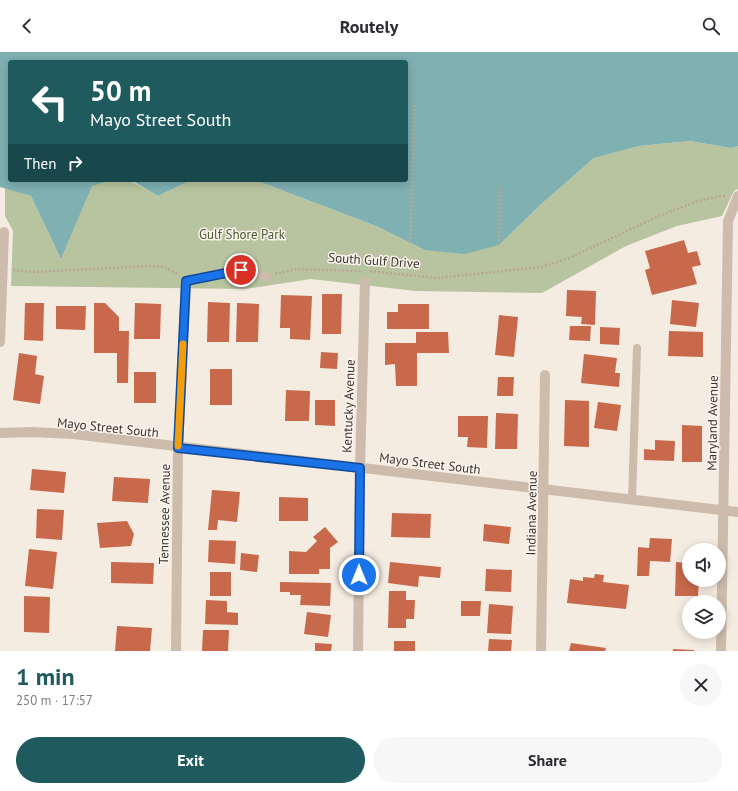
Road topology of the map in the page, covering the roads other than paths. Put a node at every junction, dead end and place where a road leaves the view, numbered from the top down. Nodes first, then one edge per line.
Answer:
1 (737, 197) edge
2 (4, 232) dead end
3 (267, 277) road end
4 (186, 281) joint
5 (365, 282) dead end
6 (0, 342) edge
7 (637, 348) dead end
8 (545, 375) dead end
9 (0, 433) edge
10 (178, 448) junction
11 (360, 468) junction
12 (544, 489) junction
13 (632, 499) junction
14 (724, 510) junction
15 (738, 512) edge
16 (176, 651) edge
17 (358, 651) edge
18 (541, 651) edge
19 (721, 651) edge

1 - 14 street, Maryland Avenue
2 - 6 street
3 - 4 lane
4 - 10 street, Tennessee Avenue
5 - 11 street, Kentucky Avenue
7 - 13 lane
8 - 12 street, Indiana Avenue
9 - 10 street, Mayo Street South
10 - 11 street, Mayo Street South
10 - 16 street, Tennessee Avenue
11 - 12 street, Mayo Street South
11 - 17 street, Kentucky Avenue
12 - 13 street, Mayo Street South
12 - 18 street, Indiana Avenue
13 - 14 street, Mayo Street South
14 - 15 street, Mayo Street South
14 - 19 street, Maryland Avenue

